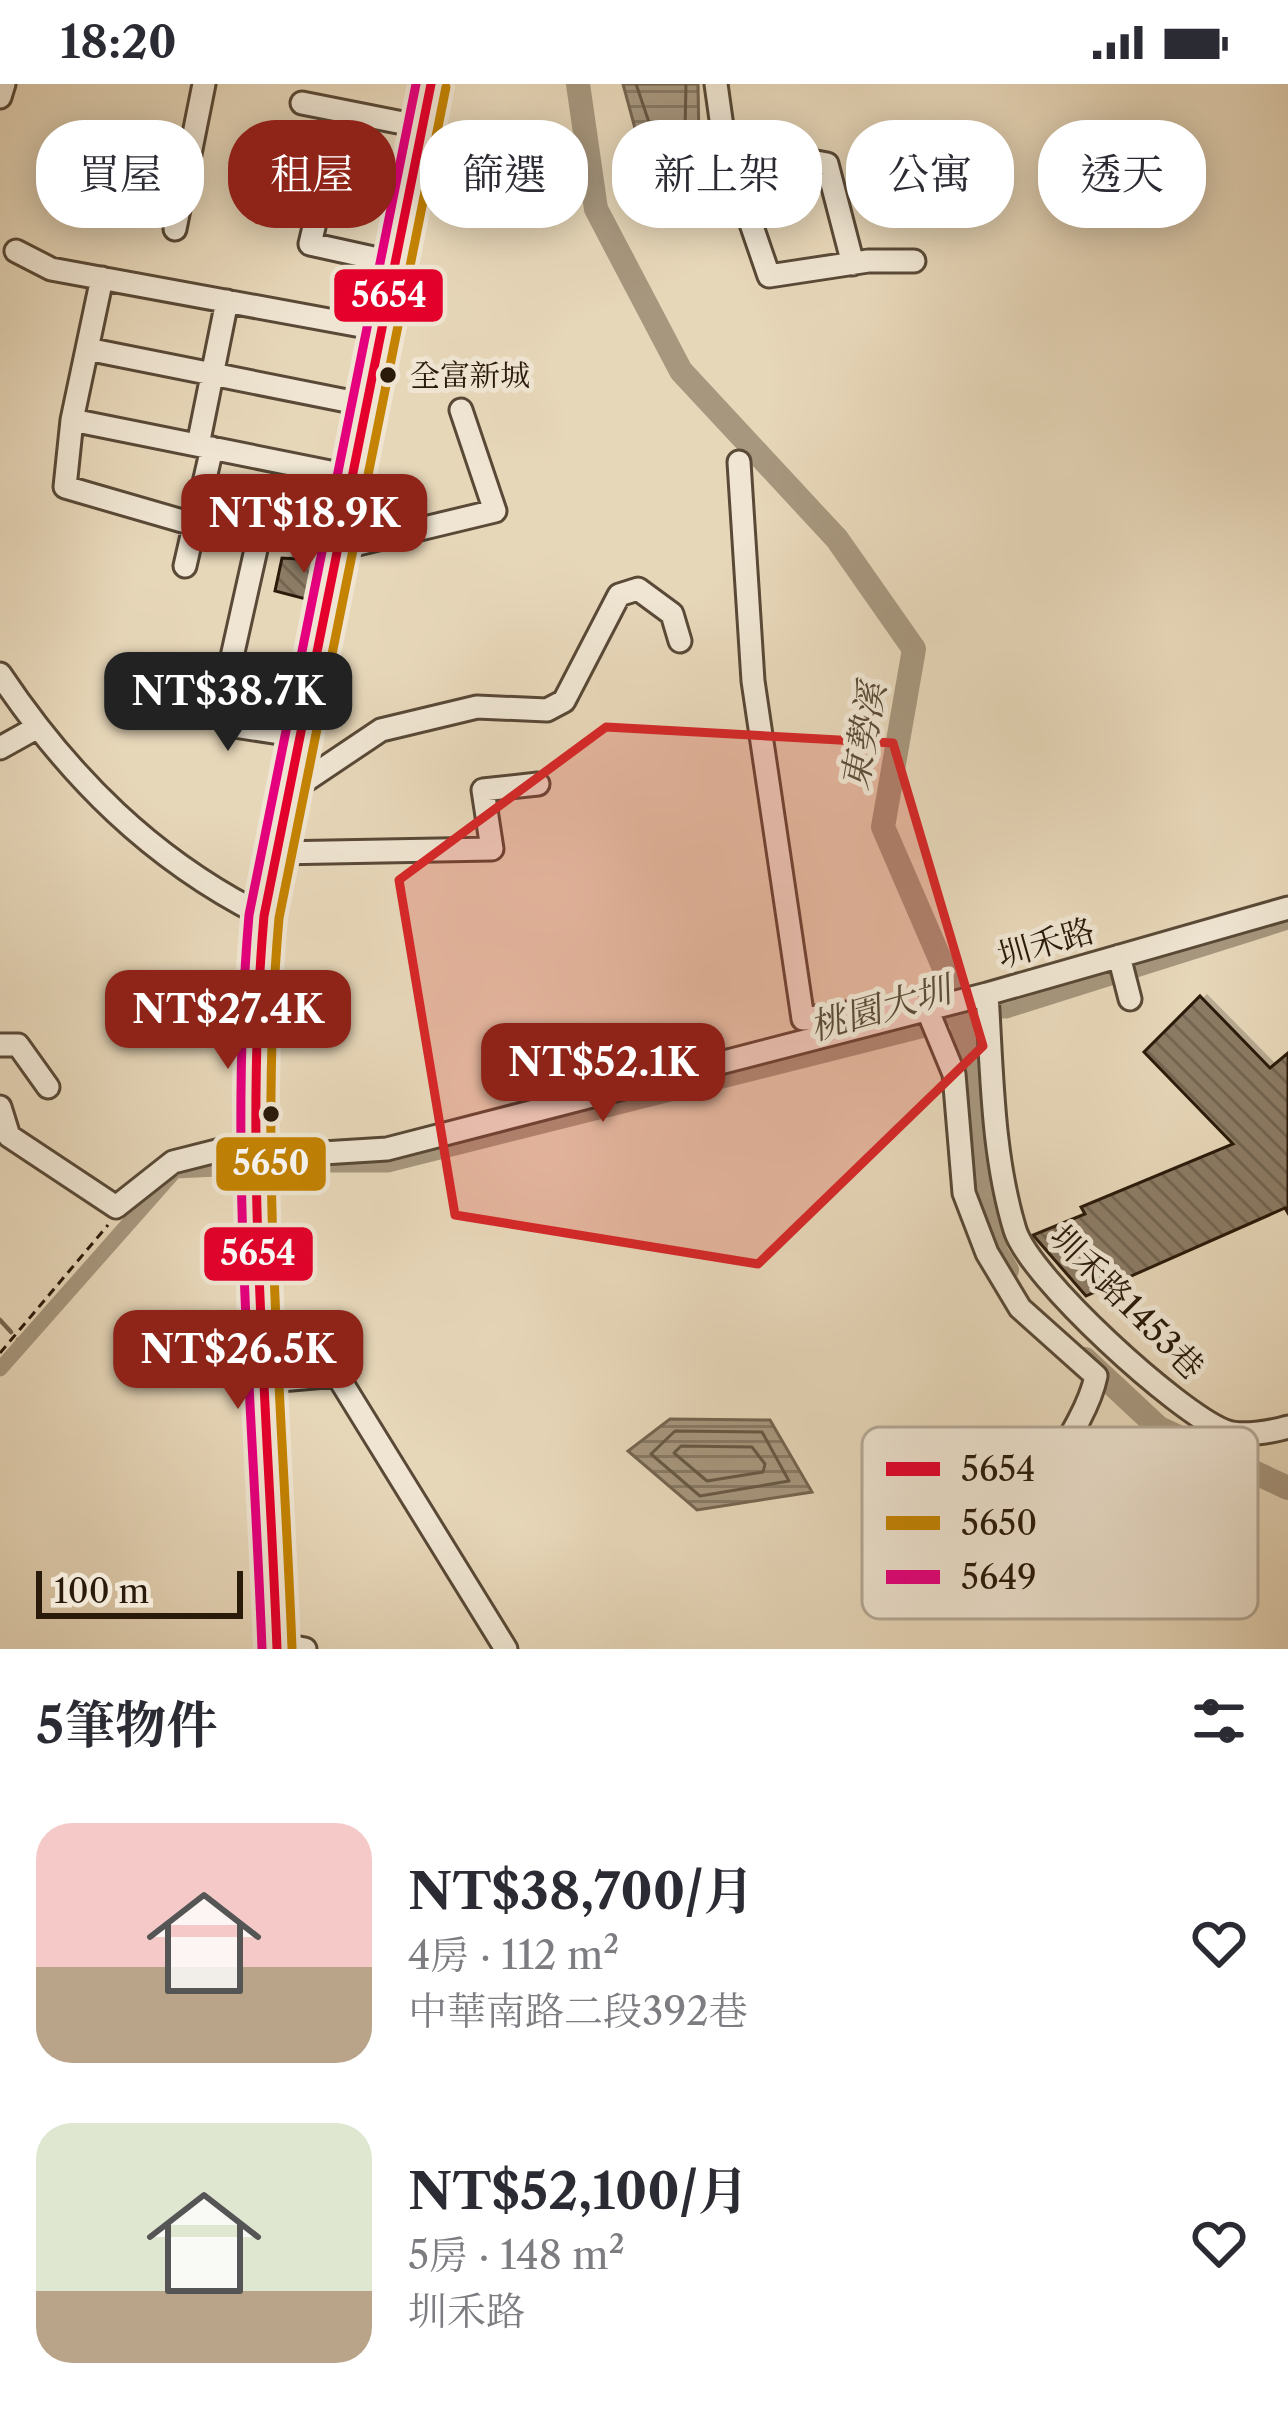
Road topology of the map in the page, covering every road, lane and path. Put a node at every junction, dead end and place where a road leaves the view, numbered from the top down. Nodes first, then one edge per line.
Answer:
1 (4, 84) edge
2 (204, 84) edge
3 (431, 84) edge
4 (716, 84) edge
5 (0, 97) edge
6 (302, 103) dead end
7 (423, 120) edge
8 (723, 120) edge
9 (420, 127) edge
10 (420, 138) edge
11 (822, 163) edge
12 (410, 190) junction
13 (753, 228) edge
14 (175, 229) dead end
15 (16, 251) dead end
16 (914, 261) dead end
17 (395, 262) junction
18 (853, 265) junction
19 (102, 278) junction
20 (227, 301) junction
21 (383, 330) junction
22 (87, 350) junction
23 (211, 372) junction
24 (367, 405) junction
25 (461, 410) dead end
26 (71, 420) junction
27 (205, 446) junction
28 (739, 462) dead end
29 (350, 476) junction
30 (196, 525) junction
31 (261, 527) junction
32 (340, 543) junction
33 (185, 566) dead end
34 (680, 641) dead end
35 (0, 674) edge
36 (36, 728) junction
37 (300, 736) junction
38 (0, 748) edge
39 (290, 783) junction
40 (538, 784) dead end
41 (276, 854) junction
42 (1288, 908) edge
43 (264, 916) junction
44 (1119, 956) junction
45 (1130, 999) dead end
46 (985, 1003) junction
47 (932, 1018) junction
48 (0, 1046) edge
49 (48, 1087) dead end
50 (0, 1107) edge
51 (260, 1157) junction
52 (116, 1207) junction
53 (0, 1353) edge
54 (269, 1382) junction
55 (1074, 1427) edge
56 (1218, 1427) edge
57 (1288, 1427) edge
58 (1258, 1430) edge
59 (287, 1648) edge
60 (506, 1649) edge

1 - 5 street
2 - 14 street
3 - 7 main road
4 - 8 street
6 - 9 street
10 - 12 main road
11 - 18 street
12 - 17 main road
12 - 17 street
13 - 18 street
15 - 19 street
16 - 18 street
17 - 21 main road
19 - 20 street
19 - 22 street
20 - 21 street
20 - 23 street
21 - 24 main road
22 - 23 street
22 - 26 street
23 - 24 street
23 - 27 street
24 - 29 main road
25 - 32 street
26 - 27 street
26 - 30 street
27 - 29 street
27 - 30 street
28 - 47 street
29 - 32 main road
30 - 31 street
30 - 33 street
31 - 32 street
31 - 37 street
32 - 37 main road
34 - 39 street
35 - 36 street
36 - 38 street
36 - 43 street
37 - 39 main road
39 - 41 main road
40 - 41 street
41 - 43 main road
42 - 44 street, 圳禾路
43 - 51 main road
44 - 45 street
44 - 46 street, 圳禾路
46 - 47 street, 圳禾路
46 - 56 street, 圳禾路1453巷
47 - 51 street, 圳禾路
47 - 55 street
48 - 49 street
50 - 52 street
51 - 52 street, 圳禾路
51 - 54 main road
52 - 53 path
54 - 59 main road
54 - 60 street
57 - 58 street, 圳禾路1453巷

